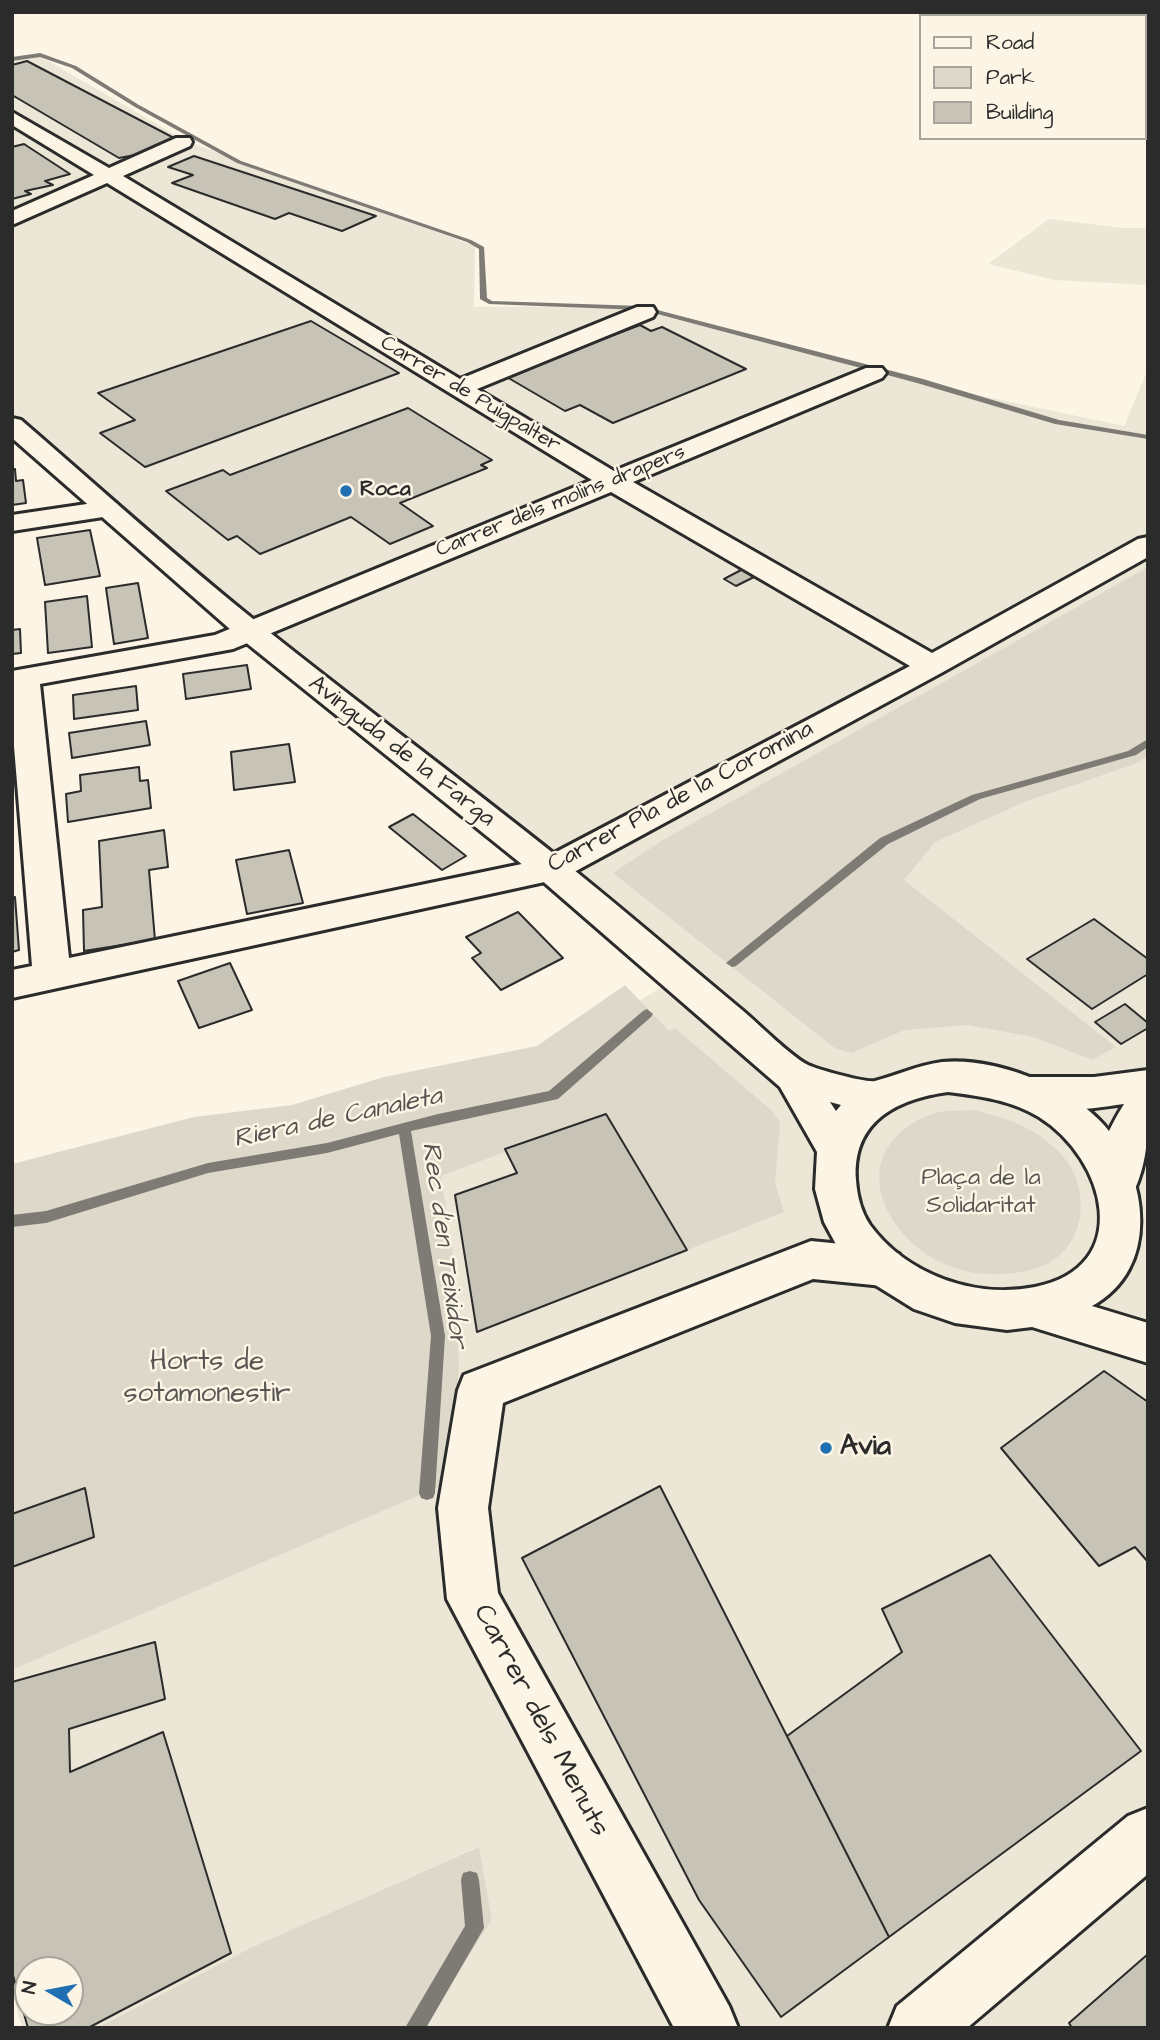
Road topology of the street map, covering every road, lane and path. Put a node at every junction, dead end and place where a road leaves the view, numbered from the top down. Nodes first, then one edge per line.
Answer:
1 (12, 117) edge
2 (183, 142) dead end
3 (110, 176) junction
4 (12, 219) edge
5 (645, 312) dead end
6 (874, 373) dead end
7 (459, 388) junction
8 (12, 425) edge
9 (613, 482) junction
10 (107, 509) junction
11 (12, 523) edge
12 (1148, 545) edge
13 (248, 631) junction
14 (932, 666) junction
15 (18, 679) edge
16 (551, 870) junction
17 (52, 976) junction
18 (12, 984) edge
19 (793, 1076) junction
20 (1148, 1085) edge
21 (1030, 1093) junction
22 (875, 1099) junction
23 (1148, 1099) edge
24 (837, 1150) junction
25 (841, 1213) junction
26 (1130, 1215) edge
27 (811, 1260) junction
28 (883, 1267) junction
29 (1036, 1309) junction
30 (1148, 1343) edge
31 (1148, 1836) edge
32 (708, 2028) edge
33 (919, 2028) edge

1 - 3 street, Carrer de Puigpalter
2 - 3 street
3 - 4 street
3 - 7 street, Carrer de Puigpalter
5 - 7 street
6 - 9 street, Carrer dels molins drapers
7 - 9 street, Carrer de Puigpalter
8 - 10 street, Avinguda de la Farga
9 - 13 street, Carrer dels molins drapers
9 - 14 street, Carrer de Puigpalter
10 - 11 street
10 - 13 street, Avinguda de la Farga
12 - 14 street, Carrer Pla de la Coromina
13 - 15 street, Carrer dels molins drapers
13 - 16 street, Avinguda de la Farga
14 - 16 street, Carrer Pla de la Coromina
15 - 17 street
16 - 17 street, Carrer Pla de la Coromina
16 - 19 street, Avinguda de la Farga
17 - 18 street, Carrer Pla de la Coromina
19 - 22 street, Avinguda de la Farga
19 - 24 street, Avinguda de la Farga
20 - 21 street
21 - 22 street
21 - 26 street
22 - 24 street
23 - 26 street
24 - 25 street
25 - 27 street
25 - 28 street
26 - 29 street
27 - 28 street
27 - 32 street, Carrer dels Menuts
28 - 29 street
29 - 30 street
31 - 33 street

